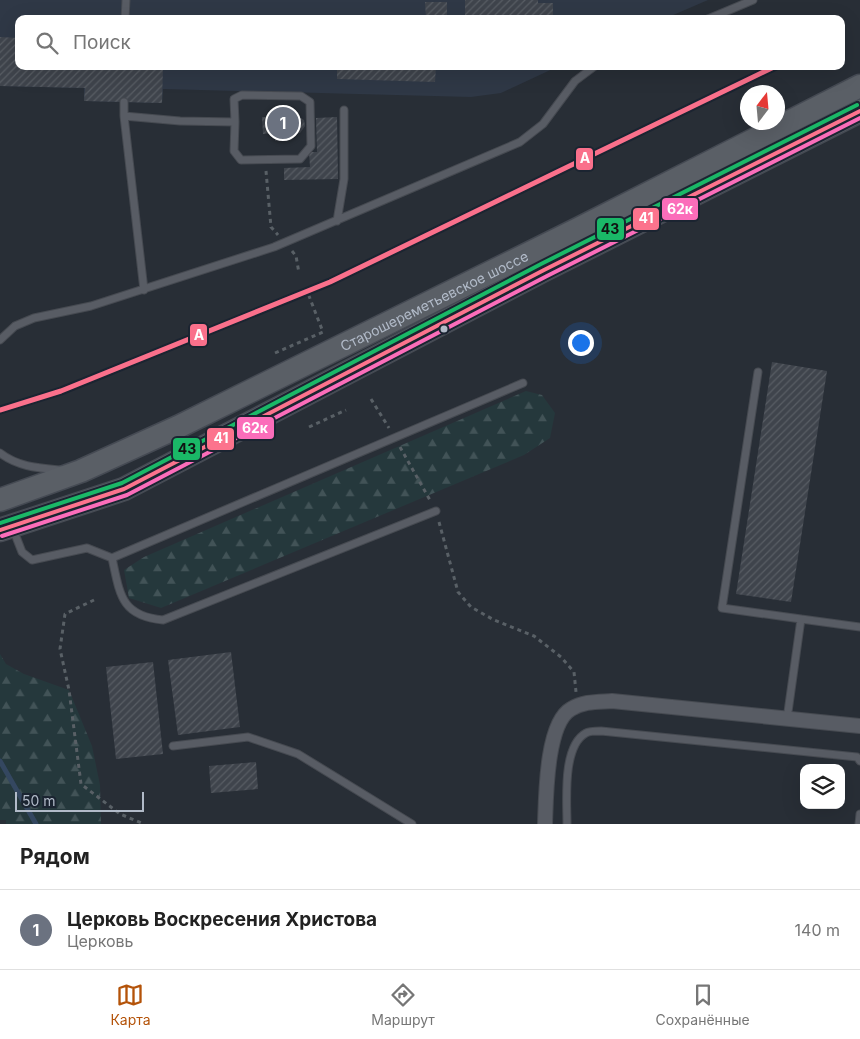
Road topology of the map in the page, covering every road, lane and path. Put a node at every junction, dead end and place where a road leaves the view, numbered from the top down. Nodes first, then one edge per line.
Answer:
1 (126, 0) edge
2 (753, 0) edge
3 (125, 15) edge
4 (717, 15) edge
5 (590, 70) edge
6 (860, 86) edge
7 (124, 102) dead end
8 (344, 110) dead end
9 (860, 111) edge
10 (124, 116) junction
11 (235, 122) junction
12 (266, 159) junction
13 (337, 221) junction
14 (285, 243) junction
15 (299, 274) dead end
16 (144, 290) junction
17 (309, 296) dead end
18 (323, 332) dead end
19 (310, 337) dead end
20 (0, 340) edge
21 (275, 353) dead end
22 (758, 372) dead end
23 (523, 383) dead end
24 (371, 399) dead end
25 (346, 410) dead end
26 (309, 427) dead end
27 (395, 438) junction
28 (0, 453) edge
29 (81, 471) junction
30 (0, 500) edge
31 (436, 511) junction
32 (6, 528) edge
33 (112, 558) junction
34 (94, 600) dead end
35 (801, 619) junction
36 (860, 627) edge
37 (580, 705) junction
38 (787, 719) junction
39 (860, 726) edge
40 (173, 746) dead end
41 (860, 761) edge
42 (860, 814) edge
43 (144, 824) edge
44 (412, 824) edge
45 (545, 824) edge
46 (567, 824) edge
47 (859, 824) edge

1 - 3 lane
2 - 4 lane
5 - 13 lane
6 - 29 main road, Старошереметьевское шоссе
7 - 10 lane
8 - 13 lane
9 - 32 main road, Старошереметьевское шоссе
10 - 11 lane
10 - 16 lane
11 - 12 lane
11 - 12 lane
12 - 14 path
13 - 14 lane
14 - 15 path
14 - 16 lane
16 - 20 lane
17 - 18 path
19 - 21 path
22 - 35 lane
23 - 27 lane
24 - 27 path
25 - 26 path
27 - 31 path
27 - 33 lane
28 - 29 lane
29 - 30 main road, Старошереметьевское шоссе
31 - 33 lane
31 - 37 path
32 - 33 lane
34 - 43 path
35 - 36 lane
35 - 38 lane
37 - 38 street
37 - 45 street
38 - 39 street
40 - 44 lane
41 - 46 lane
42 - 47 lane

